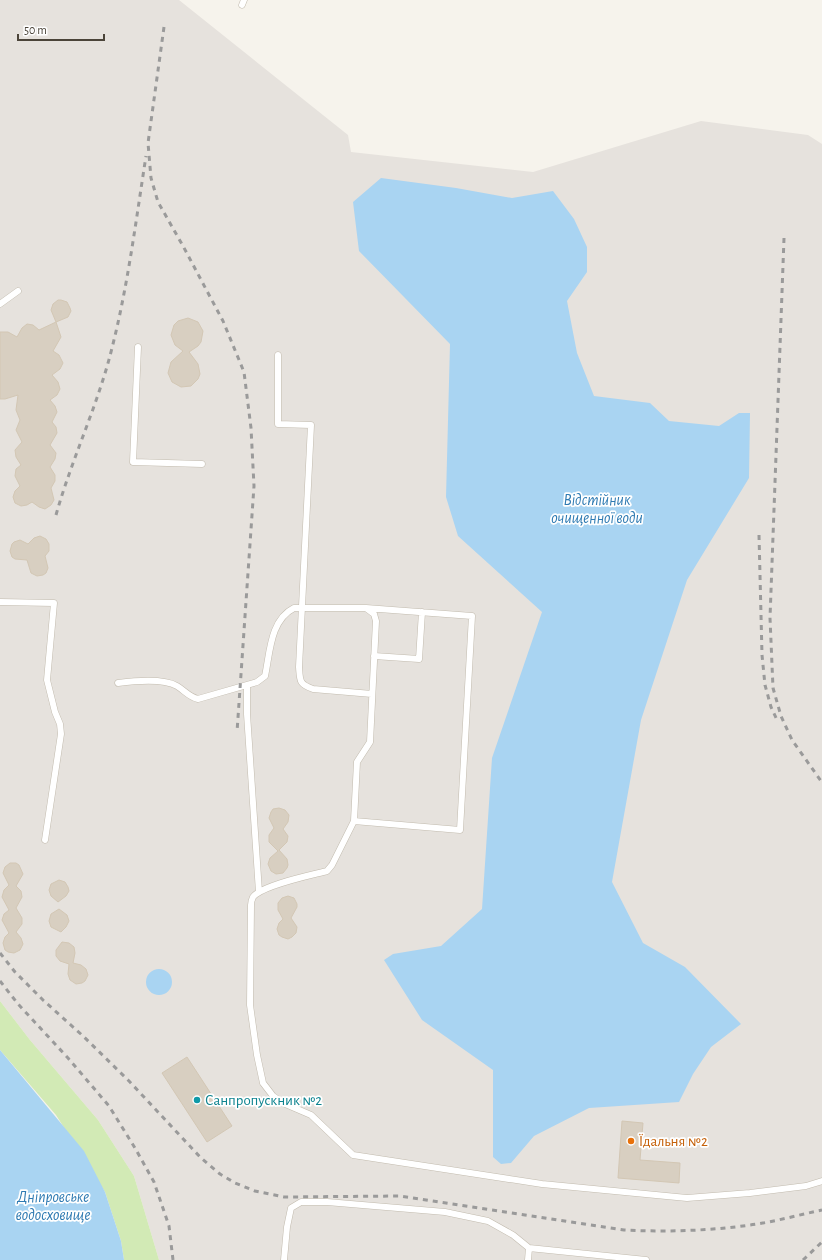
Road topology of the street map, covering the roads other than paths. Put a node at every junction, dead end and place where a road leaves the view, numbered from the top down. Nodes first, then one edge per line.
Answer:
1 (18, 291) dead end
2 (0, 304) edge
3 (138, 347) dead end
4 (278, 355) dead end
5 (202, 464) dead end
6 (0, 602) edge
7 (302, 608) junction
8 (366, 608) junction
9 (422, 612) junction
10 (374, 656) junction
11 (118, 683) dead end
12 (247, 685) junction
13 (372, 694) junction
14 (354, 821) junction
15 (45, 840) dead end
16 (259, 892) junction
17 (822, 1181) edge
18 (529, 1248) junction
19 (284, 1260) edge
20 (528, 1260) edge
21 (646, 1260) edge

1 - 2 lane
3 - 5 lane
4 - 7 lane
6 - 15 lane
7 - 8 lane
7 - 12 lane
7 - 13 lane
8 - 9 lane
8 - 10 lane
9 - 10 lane
9 - 14 lane
10 - 13 lane
11 - 12 lane
12 - 16 lane
13 - 14 lane
14 - 16 lane
16 - 17 lane
18 - 19 lane
18 - 20 lane
18 - 21 lane

